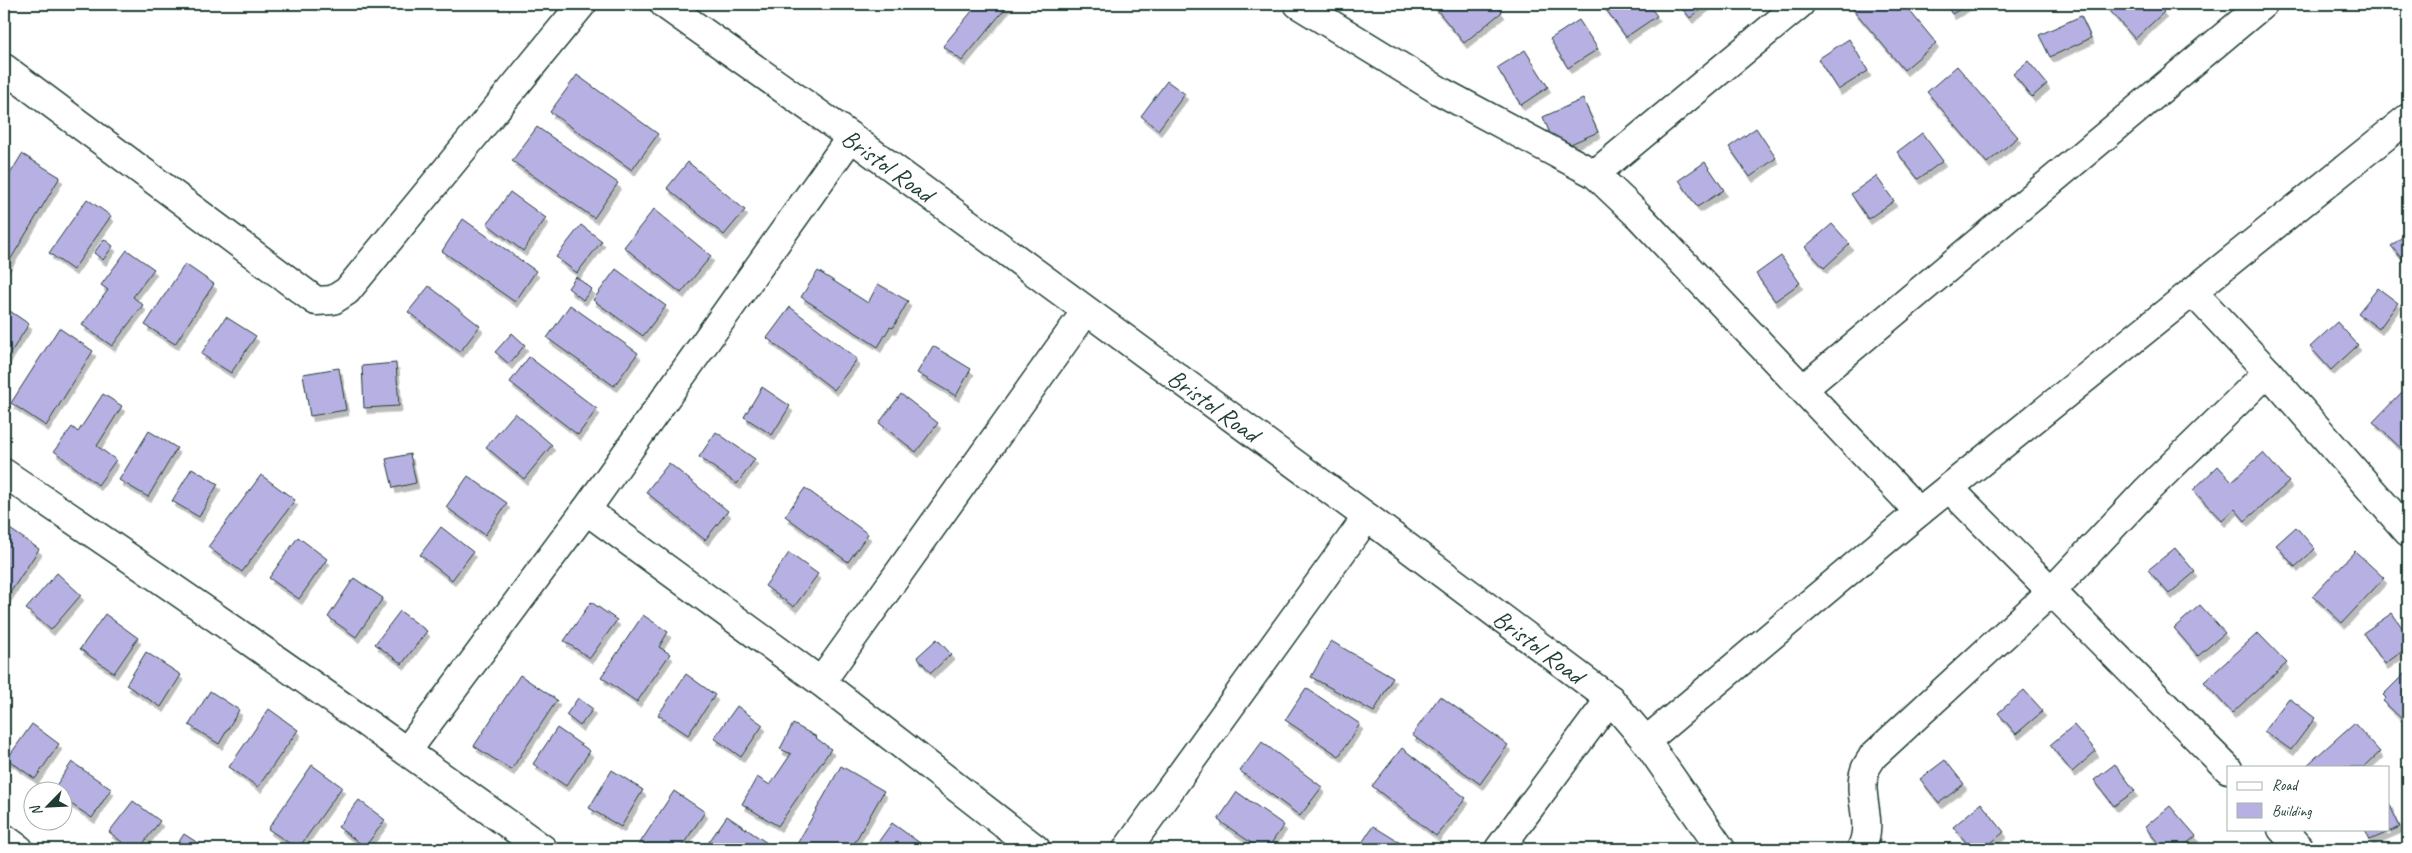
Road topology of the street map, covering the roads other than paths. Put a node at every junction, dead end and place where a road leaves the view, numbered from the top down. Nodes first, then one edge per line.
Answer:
1 (582, 4) edge
2 (664, 4) edge
3 (1800, 4) edge
4 (2262, 4) edge
5 (1306, 5) edge
6 (4, 68) edge
7 (2408, 118) edge
8 (851, 137) junction
9 (1595, 174) junction
10 (2193, 292) junction
11 (1086, 311) junction
12 (2268, 372) junction
13 (1804, 388) junction
14 (4, 474) edge
15 (1949, 488) junction
16 (586, 510) junction
17 (1919, 512) junction
18 (1367, 517) junction
19 (2408, 532) edge
20 (2052, 592) junction
21 (821, 682) junction
22 (1610, 699) junction
23 (1646, 741) junction
24 (407, 751) junction
25 (2227, 768) edge
26 (2283, 830) edge
27 (4, 838) edge
28 (1870, 844) edge
29 (19, 849) edge
30 (543, 849) edge
31 (1036, 849) edge
32 (1127, 849) edge
33 (1499, 849) edge
34 (1721, 849) edge
35 (2300, 849) edge

1 - 6 street
2 - 8 street, Bristol Road
3 - 9 street
4 - 13 street
5 - 9 street
7 - 10 street
8 - 11 street, Bristol Road
8 - 16 street
9 - 13 street
10 - 12 street
10 - 15 street
11 - 18 street, Bristol Road
11 - 21 street
12 - 19 street
12 - 20 street
13 - 17 street
14 - 24 street
15 - 17 street
15 - 20 street
16 - 21 street
16 - 24 street
17 - 23 street
18 - 22 street, Bristol Road
18 - 32 street
20 - 25 street
20 - 28 street
21 - 31 street
22 - 23 street, Bristol Road
22 - 33 street
23 - 34 street, Bristol Road
24 - 30 street
26 - 35 street
27 - 29 street

